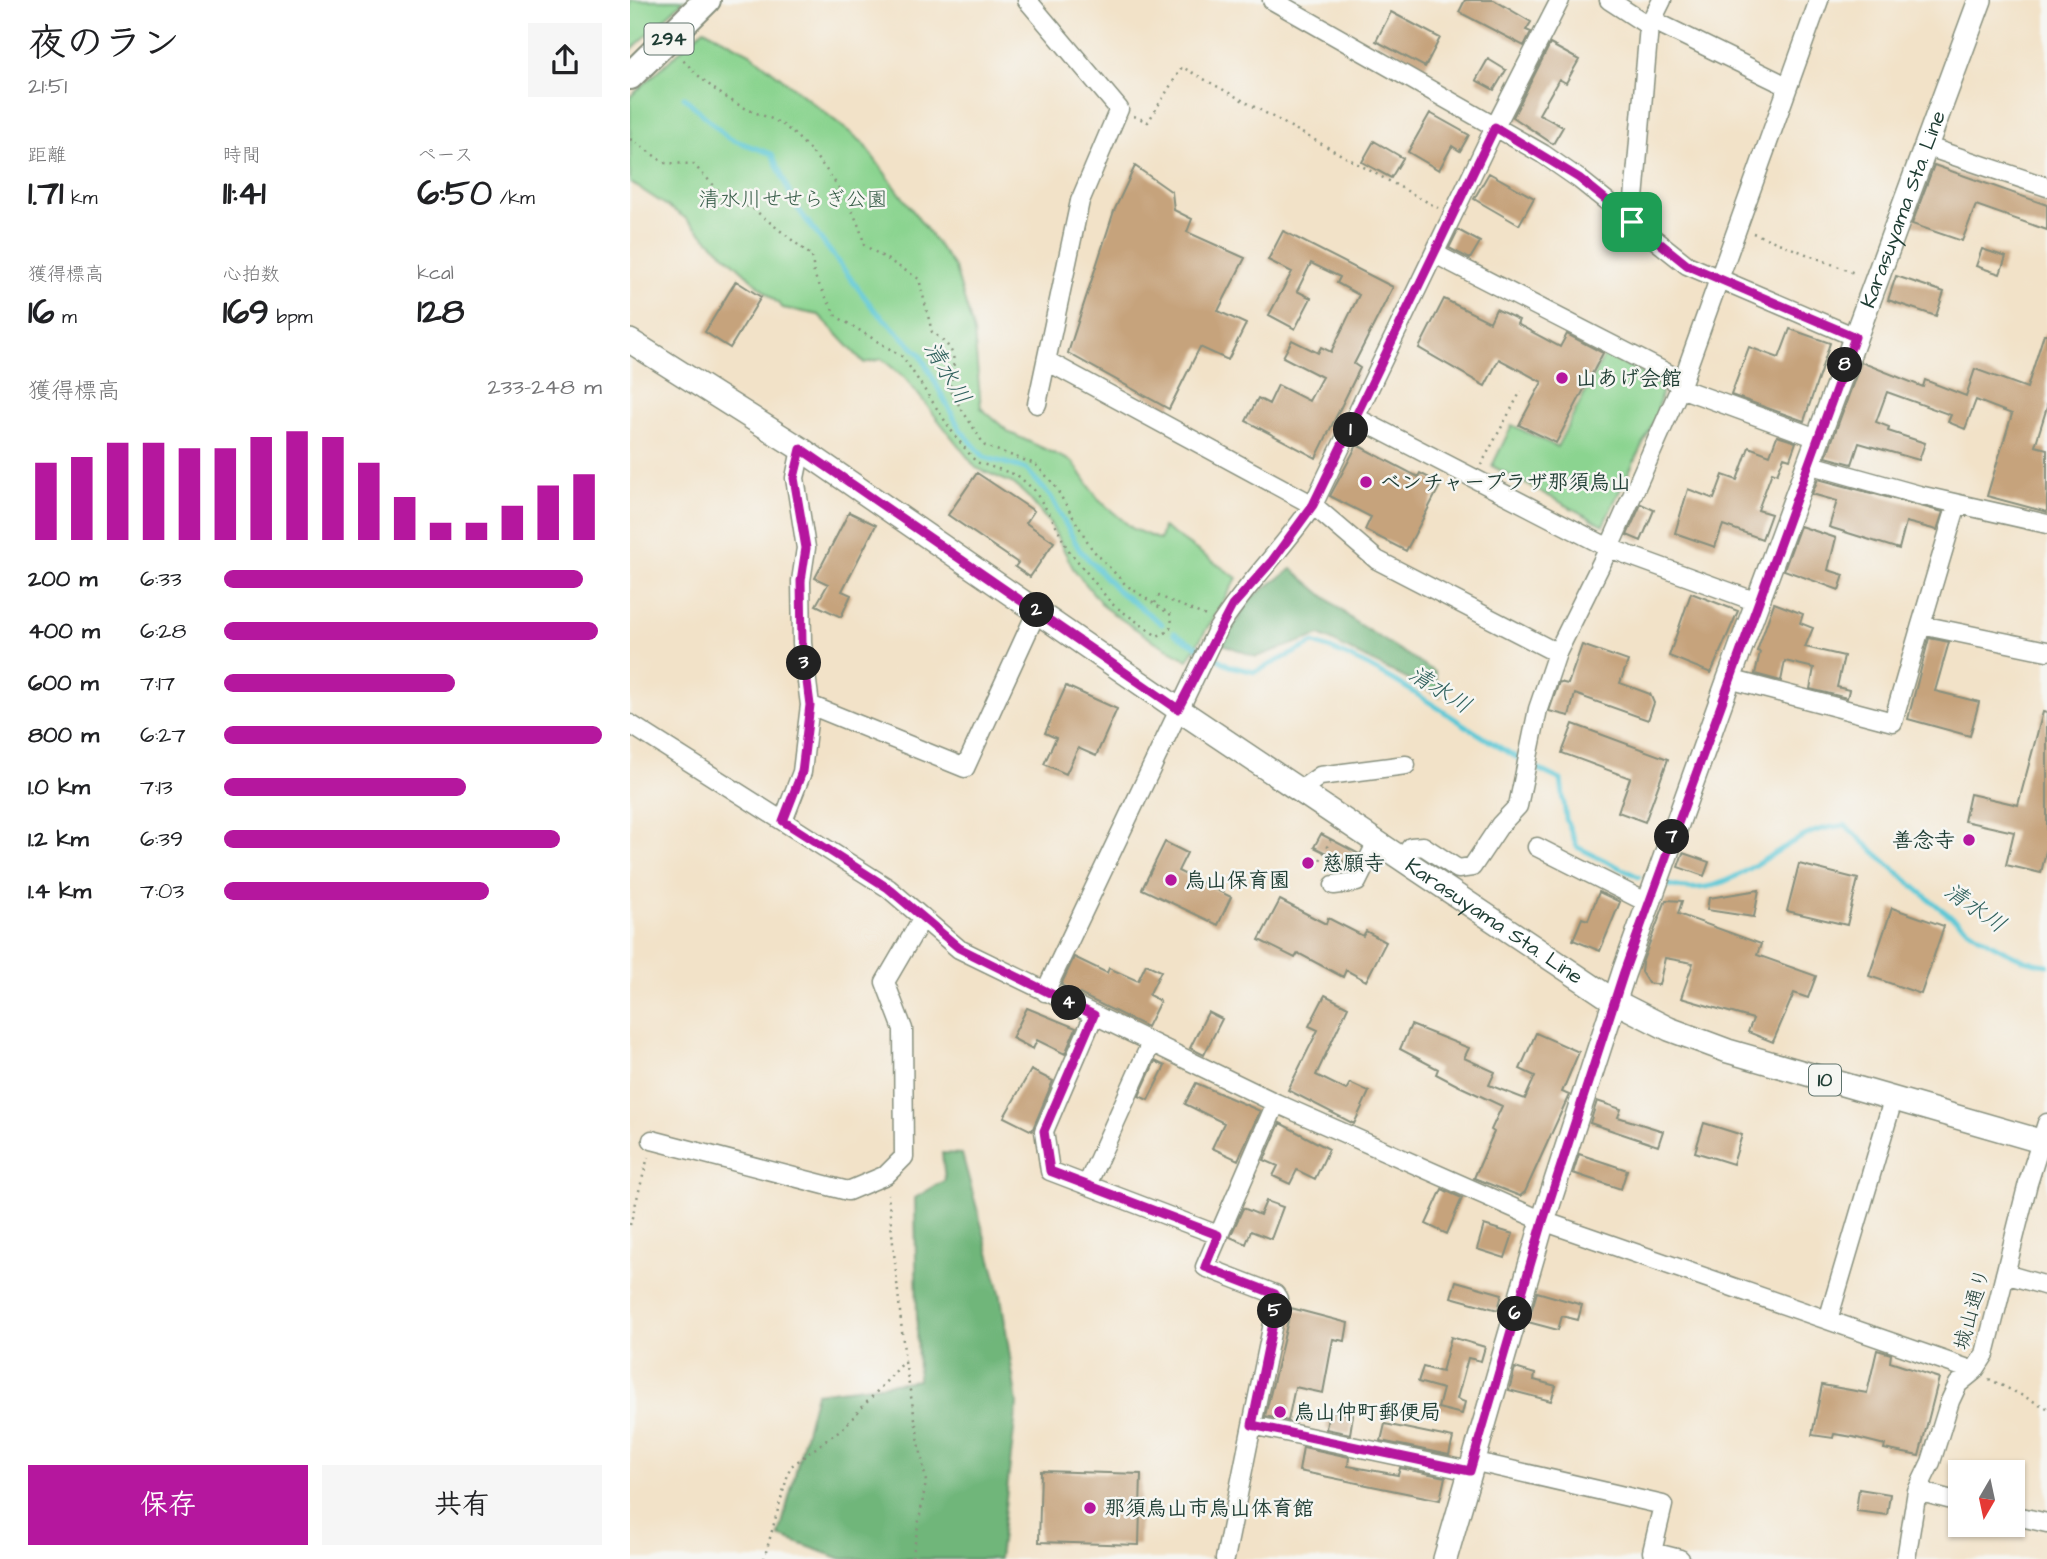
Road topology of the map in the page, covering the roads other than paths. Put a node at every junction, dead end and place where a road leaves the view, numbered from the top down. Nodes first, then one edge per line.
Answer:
1 (707, 0) edge
2 (1027, 0) edge
3 (1272, 0) edge
4 (1560, 0) edge
5 (1609, 0) edge
6 (1662, 0) edge
7 (1819, 0) edge
8 (1980, 0) edge
9 (1651, 23) junction
10 (630, 76) edge
11 (1787, 86) junction
12 (1495, 127) junction
13 (1926, 146) junction
14 (2047, 187) edge
15 (1632, 222) junction
16 (1435, 254) junction
17 (1718, 278) junction
18 (1855, 337) junction
19 (630, 341) edge
20 (1047, 361) junction
21 (1680, 388) junction
22 (1037, 404) dead end
23 (1357, 418) junction
24 (1817, 438) junction
25 (801, 449) junction
26 (1808, 464) junction
27 (1957, 504) junction
28 (1313, 505) junction
29 (2047, 524) edge
30 (1609, 548) junction
31 (1757, 602) junction
32 (1037, 611) junction
33 (1921, 625) junction
34 (2047, 651) edge
35 (1557, 653) junction
36 (1728, 679) junction
37 (810, 705) junction
38 (1178, 709) junction
39 (630, 724) edge
40 (1406, 765) dead end
41 (1300, 790) junction
42 (783, 821) junction
43 (1377, 842) junction
44 (1537, 847) dead end
45 (1402, 859) junction
46 (1335, 885) dead end
47 (1648, 903) junction
48 (923, 917) junction
49 (1045, 992) junction
50 (1614, 1002) junction
51 (1094, 1015) junction
52 (1151, 1043) junction
53 (1893, 1100) junction
54 (1276, 1103) junction
55 (2045, 1136) edge
56 (652, 1140) road end
57 (1087, 1185) junction
58 (1543, 1221) junction
59 (1218, 1235) junction
60 (2006, 1274) junction
61 (2047, 1286) edge
62 (1828, 1320) junction
63 (1974, 1371) junction
64 (1252, 1425) junction
65 (1471, 1466) junction
66 (1917, 1491) junction
67 (1948, 1499) edge
68 (2025, 1518) edge
69 (2047, 1523) edge
70 (1225, 1559) edge
71 (1445, 1559) edge
72 (1680, 1559) edge
73 (1906, 1559) edge

1 - 10 highway, 294
2 - 20 street
3 - 12 street
4 - 12 street
5 - 9 street
6 - 9 street
7 - 11 street
8 - 13 main road, Karasuyama Sta. Line
9 - 11 street
9 - 15 street
11 - 17 street
12 - 15 street
12 - 16 street
13 - 14 street
13 - 18 main road, Karasuyama Sta. Line
15 - 17 street
16 - 21 street
16 - 23 street
17 - 18 street
17 - 21 street
18 - 24 main road, Karasuyama Sta. Line
19 - 25 main road, Karasuyama Sta. Line
20 - 22 street
20 - 28 street
21 - 24 street
21 - 30 street
23 - 28 street
23 - 30 street
24 - 26 main road, Karasuyama Sta. Line
25 - 32 main road, Karasuyama Sta. Line
25 - 37 street
26 - 27 street
26 - 31 main road, Karasuyama Sta. Line
27 - 29 street
27 - 33 street
28 - 35 street
28 - 38 street
30 - 31 street
30 - 35 street
31 - 36 main road, Karasuyama Sta. Line
32 - 37 street
32 - 38 main road, Karasuyama Sta. Line
33 - 34 street
33 - 36 street
35 - 45 street
36 - 47 main road, Karasuyama Sta. Line
37 - 42 street
38 - 41 main road, Karasuyama Sta. Line
38 - 49 street
39 - 42 street
40 - 41 street
41 - 43 main road, Karasuyama Sta. Line
42 - 48 street
43 - 45 main road, Karasuyama Sta. Line
43 - 46 street
44 - 47 street
45 - 50 main road, Karasuyama Sta. Line
47 - 50 main road, Karasuyama Sta. Line
48 - 49 street
48 - 56 street
49 - 51 street
50 - 53 main road, 10
50 - 58 main road
51 - 52 street
51 - 57 street
52 - 54 street
52 - 57 street
53 - 55 main road, 10
53 - 62 street
54 - 58 street
54 - 59 street
55 - 60 street, 城山通り
57 - 59 street
58 - 62 street
58 - 65 main road
59 - 64 street
60 - 61 street
60 - 63 street, 城山通り
62 - 63 street
63 - 66 street, 城山通り
64 - 65 street
64 - 70 street
65 - 71 main road
65 - 72 street
66 - 67 street
66 - 73 street, 城山通り
68 - 69 street

